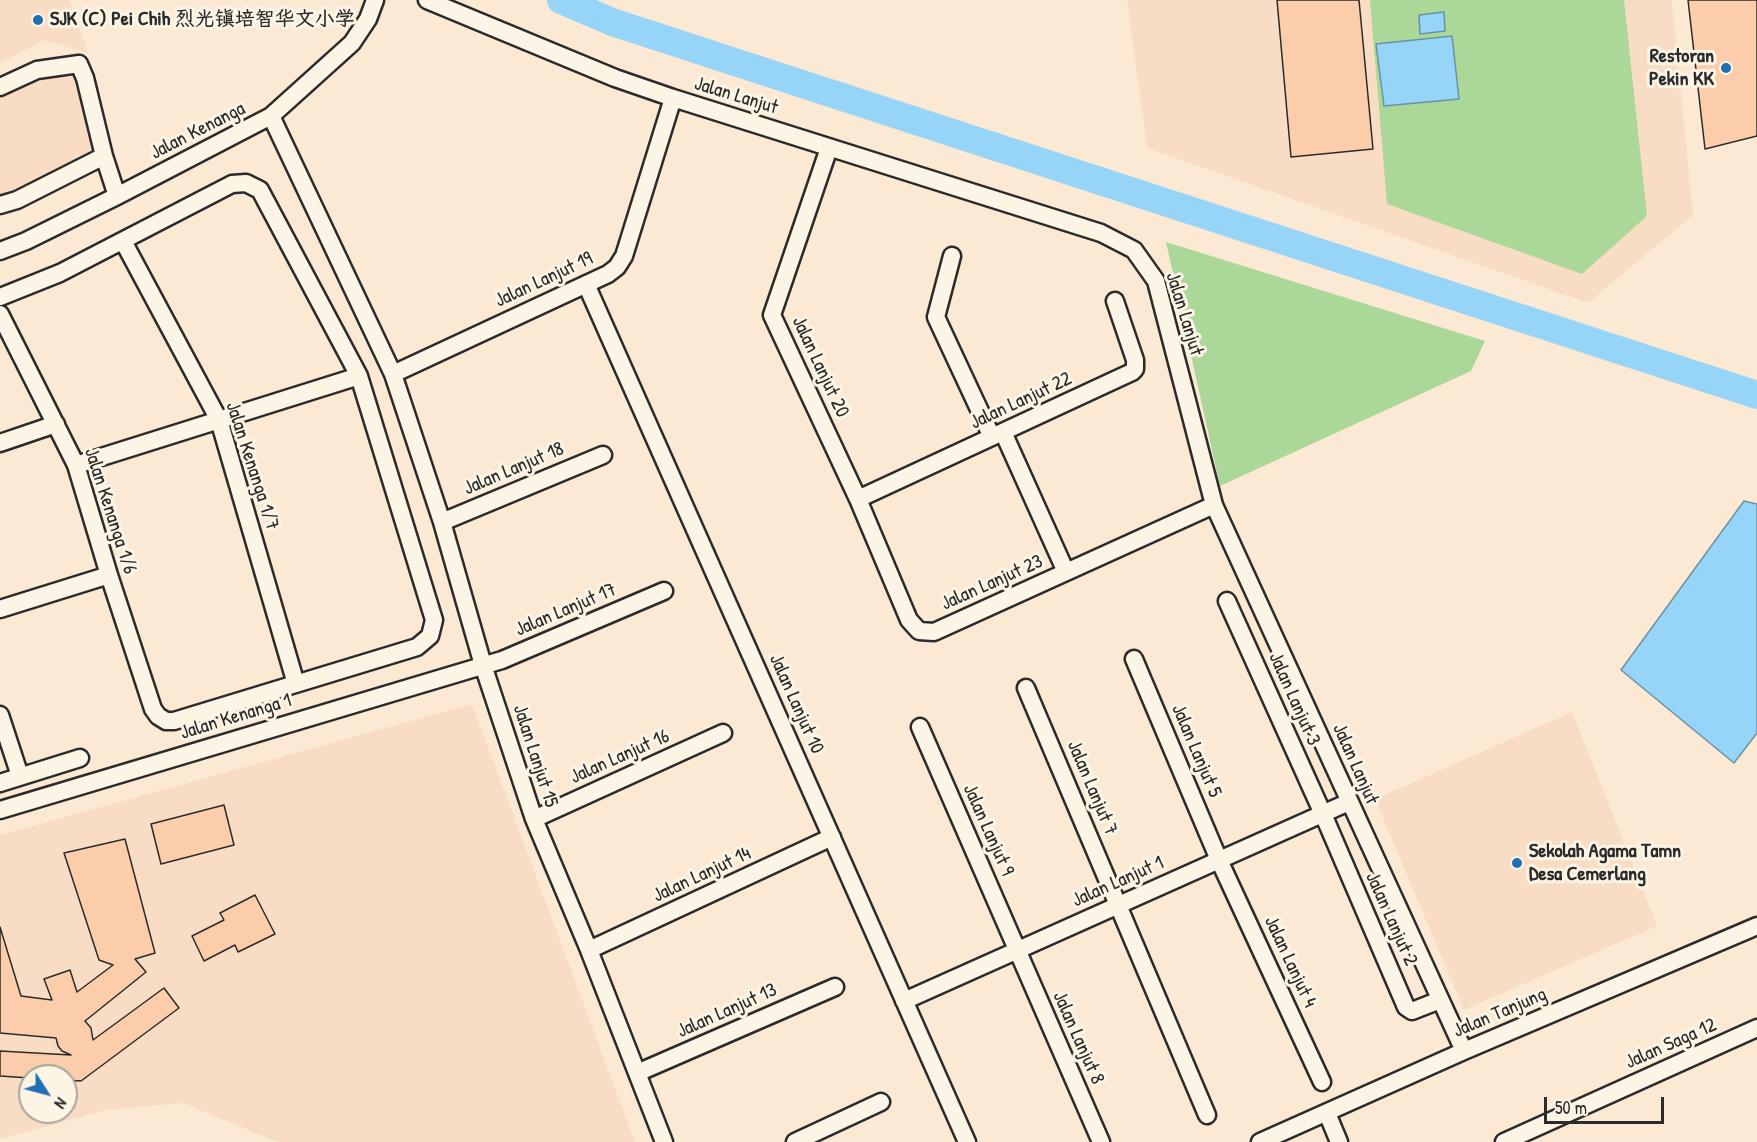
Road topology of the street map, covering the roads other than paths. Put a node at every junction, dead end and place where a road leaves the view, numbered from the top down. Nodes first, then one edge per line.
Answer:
1 (375, 0) edge
2 (427, 0) edge
3 (0, 87) edge
4 (673, 99) junction
5 (272, 116) junction
6 (829, 148) junction
7 (104, 156) junction
8 (117, 196) junction
9 (0, 205) edge
10 (123, 241) junction
11 (0, 251) edge
12 (952, 256) dead end
13 (586, 284) junction
14 (0, 297) edge
15 (1115, 301) dead end
16 (0, 314) edge
17 (393, 375) junction
18 (358, 376) junction
19 (219, 420) junction
20 (56, 424) junction
21 (998, 435) junction
22 (0, 443) edge
23 (603, 455) dead end
24 (76, 465) junction
25 (858, 499) junction
26 (1214, 505) junction
27 (442, 522) junction
28 (1066, 572) junction
29 (109, 575) junction
30 (664, 591) dead end
31 (1227, 601) dead end
32 (0, 609) edge
33 (1134, 659) dead end
34 (483, 665) junction
35 (296, 684) junction
36 (1026, 688) dead end
37 (0, 715) edge
38 (920, 727) dead end
39 (723, 733) dead end
40 (80, 758) dead end
41 (20, 776) junction
42 (0, 783) edge
43 (1349, 802) junction
44 (0, 810) edge
45 (1323, 814) junction
46 (534, 819) junction
47 (832, 837) junction
48 (1219, 860) junction
49 (1118, 905) junction
50 (1757, 926) edge
51 (590, 950) junction
52 (1017, 950) junction
53 (835, 987) dead end
54 (904, 1000) junction
55 (1440, 1000) junction
56 (1757, 1028) edge
57 (1464, 1051) junction
58 (637, 1073) junction
59 (1322, 1082) dead end
60 (881, 1102) dead end
61 (1327, 1113) junction
62 (1207, 1114) dead end
63 (1522, 1139) edge
64 (664, 1142) edge
65 (795, 1142) edge
66 (967, 1142) edge
67 (1101, 1142) edge
68 (1260, 1142) edge
69 (1339, 1142) edge
70 (1504, 1142) edge

1 - 5 street, Jalan Kenanga
2 - 4 street, Jalan Lanjut
3 - 7 street
4 - 6 street, Jalan Lanjut
4 - 13 street, Jalan Lanjut 19
5 - 8 street, Jalan Kenanga
5 - 17 street, Jalan Lanjut 15
6 - 25 street, Jalan Lanjut 20
6 - 26 street, Jalan Lanjut
7 - 8 street
7 - 9 street
8 - 11 street, Jalan Kenanga
10 - 14 street
10 - 18 street
10 - 19 street, Jalan Kenanga 1/7
12 - 21 street
13 - 17 street, Jalan Lanjut 19
13 - 47 street, Jalan Lanjut 10
15 - 21 street, Jalan Lanjut 22
16 - 20 street, Jalan Kenanga 1/6
17 - 27 street, Jalan Lanjut 15
18 - 19 street
18 - 35 street
19 - 24 street
19 - 35 street, Jalan Kenanga 1/7
20 - 22 street
20 - 24 street, Jalan Kenanga 1/6
21 - 25 street, Jalan Lanjut 22
21 - 28 street
23 - 27 street, Jalan Lanjut 18
24 - 29 street, Jalan Kenanga 1/6
25 - 28 street, Jalan Lanjut 23
26 - 28 street, Jalan Lanjut 23
26 - 43 street, Jalan Lanjut
27 - 34 street, Jalan Lanjut 15
29 - 32 street
29 - 35 street, Jalan Kenanga 1/6
30 - 34 street, Jalan Lanjut 17
31 - 45 street, Jalan Lanjut 3
33 - 48 street, Jalan Lanjut 5
34 - 44 street, Jalan Kenanga 1
34 - 46 street, Jalan Lanjut 15
36 - 49 street, Jalan Lanjut 7
37 - 41 street
38 - 52 street, Jalan Lanjut 9
39 - 46 street, Jalan Lanjut 16
40 - 41 street
41 - 42 street
43 - 45 street, Jalan Lanjut 1
43 - 55 street, Jalan Lanjut
45 - 48 street, Jalan Lanjut 1
45 - 55 street, Jalan Lanjut 2
46 - 51 street, Jalan Lanjut 15
47 - 51 street, Jalan Lanjut 14
47 - 54 street, Jalan Lanjut 10
48 - 49 street, Jalan Lanjut 1
48 - 59 street, Jalan Lanjut 4
49 - 52 street, Jalan Lanjut 1
49 - 62 street
50 - 57 street, Jalan Tanjung
51 - 58 street, Jalan Lanjut 15
52 - 54 street, Jalan Lanjut 1
52 - 67 street, Jalan Lanjut 8
53 - 58 street, Jalan Lanjut 13
54 - 66 street, Jalan Lanjut 10
55 - 57 street, Jalan Lanjut
56 - 63 street, Jalan Saga 12
57 - 61 street, Jalan Tanjung
58 - 64 street, Jalan Lanjut 15
60 - 65 street
61 - 68 street, Jalan Tanjung
61 - 69 street
63 - 70 street, Jalan Saga 12

